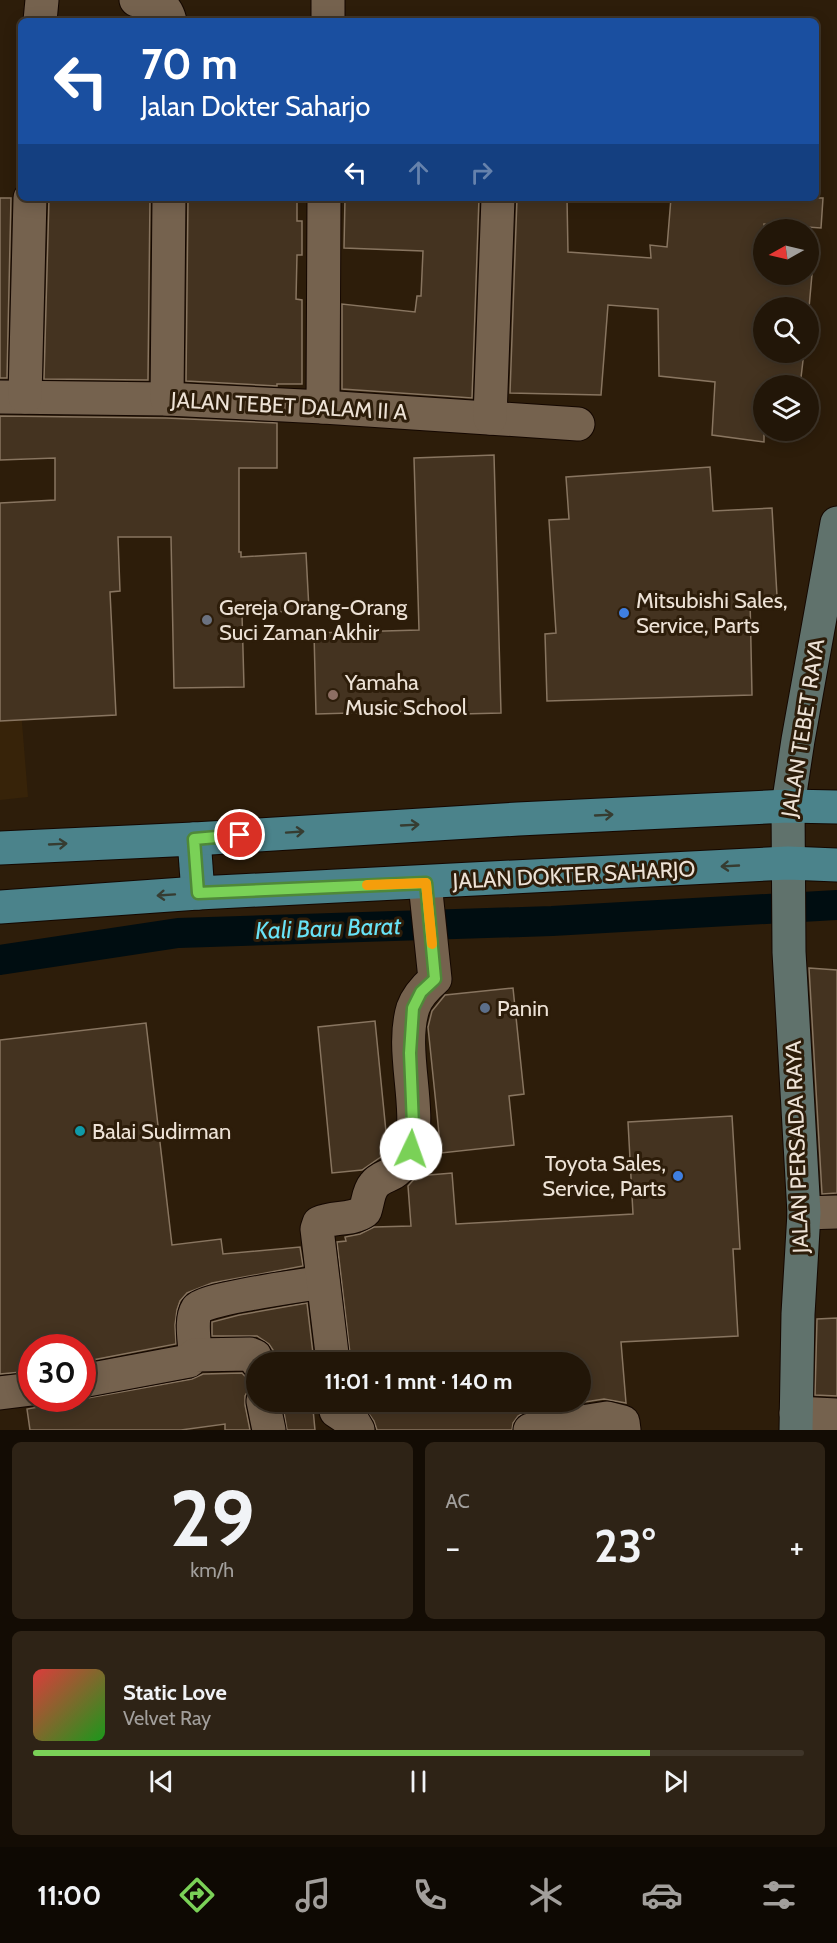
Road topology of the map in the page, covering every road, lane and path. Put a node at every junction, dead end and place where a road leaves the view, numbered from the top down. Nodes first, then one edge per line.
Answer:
1 (42, 0) edge
2 (136, 0) edge
3 (328, 0) edge
4 (169, 16) edge
5 (40, 18) edge
6 (328, 18) edge
7 (30, 201) edge
8 (169, 201) edge
9 (324, 201) edge
10 (498, 201) edge
11 (12, 397) edge
12 (166, 399) junction
13 (323, 407) junction
14 (490, 418) junction
15 (578, 424) dead end
16 (837, 523) edge
17 (788, 806) junction
18 (837, 807) edge
19 (194, 839) junction
20 (0, 848) edge
21 (837, 865) edge
22 (788, 872) junction
23 (426, 883) junction
24 (198, 893) junction
25 (0, 907) edge
26 (837, 1212) edge
27 (804, 1213) junction
28 (323, 1282) junction
29 (332, 1352) edge
30 (246, 1354) edge
31 (195, 1355) junction
32 (96, 1378) edge
33 (18, 1391) edge
34 (0, 1393) edge
35 (265, 1412) edge
36 (336, 1412) edge
37 (837, 1415) edge
38 (796, 1421) edge
39 (269, 1430) edge
40 (358, 1430) edge
41 (530, 1430) edge
42 (624, 1430) edge

1 - 5 street
2 - 4 street
3 - 6 street
7 - 11 street
8 - 12 street
9 - 13 street
10 - 14 street
11 - 12 street, JALAN TEBET DALAM II A
12 - 13 street, JALAN TEBET DALAM II A
13 - 14 street, JALAN TEBET DALAM II A
14 - 15 street, JALAN TEBET DALAM II A
16 - 17 street, JALAN TEBET RAYA
17 - 18 main road
19 -> 17 main road
17 - 22 street, JALAN TEBET RAYA
20 -> 19 main road
19 - 24 main road
21 - 22 main road, JALAN DOKTER SAHARJO
22 -> 23 main road, JALAN DOKTER SAHARJO
22 - 27 street, JALAN PERSADA RAYA
23 - 24 main road, JALAN DOKTER SAHARJO
23 - 28 street
24 -> 25 main road, JALAN DOKTER SAHARJO
26 - 27 street
27 - 38 street, JALAN PERSADA RAYA
28 - 29 street
28 - 31 street
30 - 31 street
31 - 32 street
33 - 34 street
35 - 39 street
36 - 40 street
37 - 38 street
41 - 42 street

